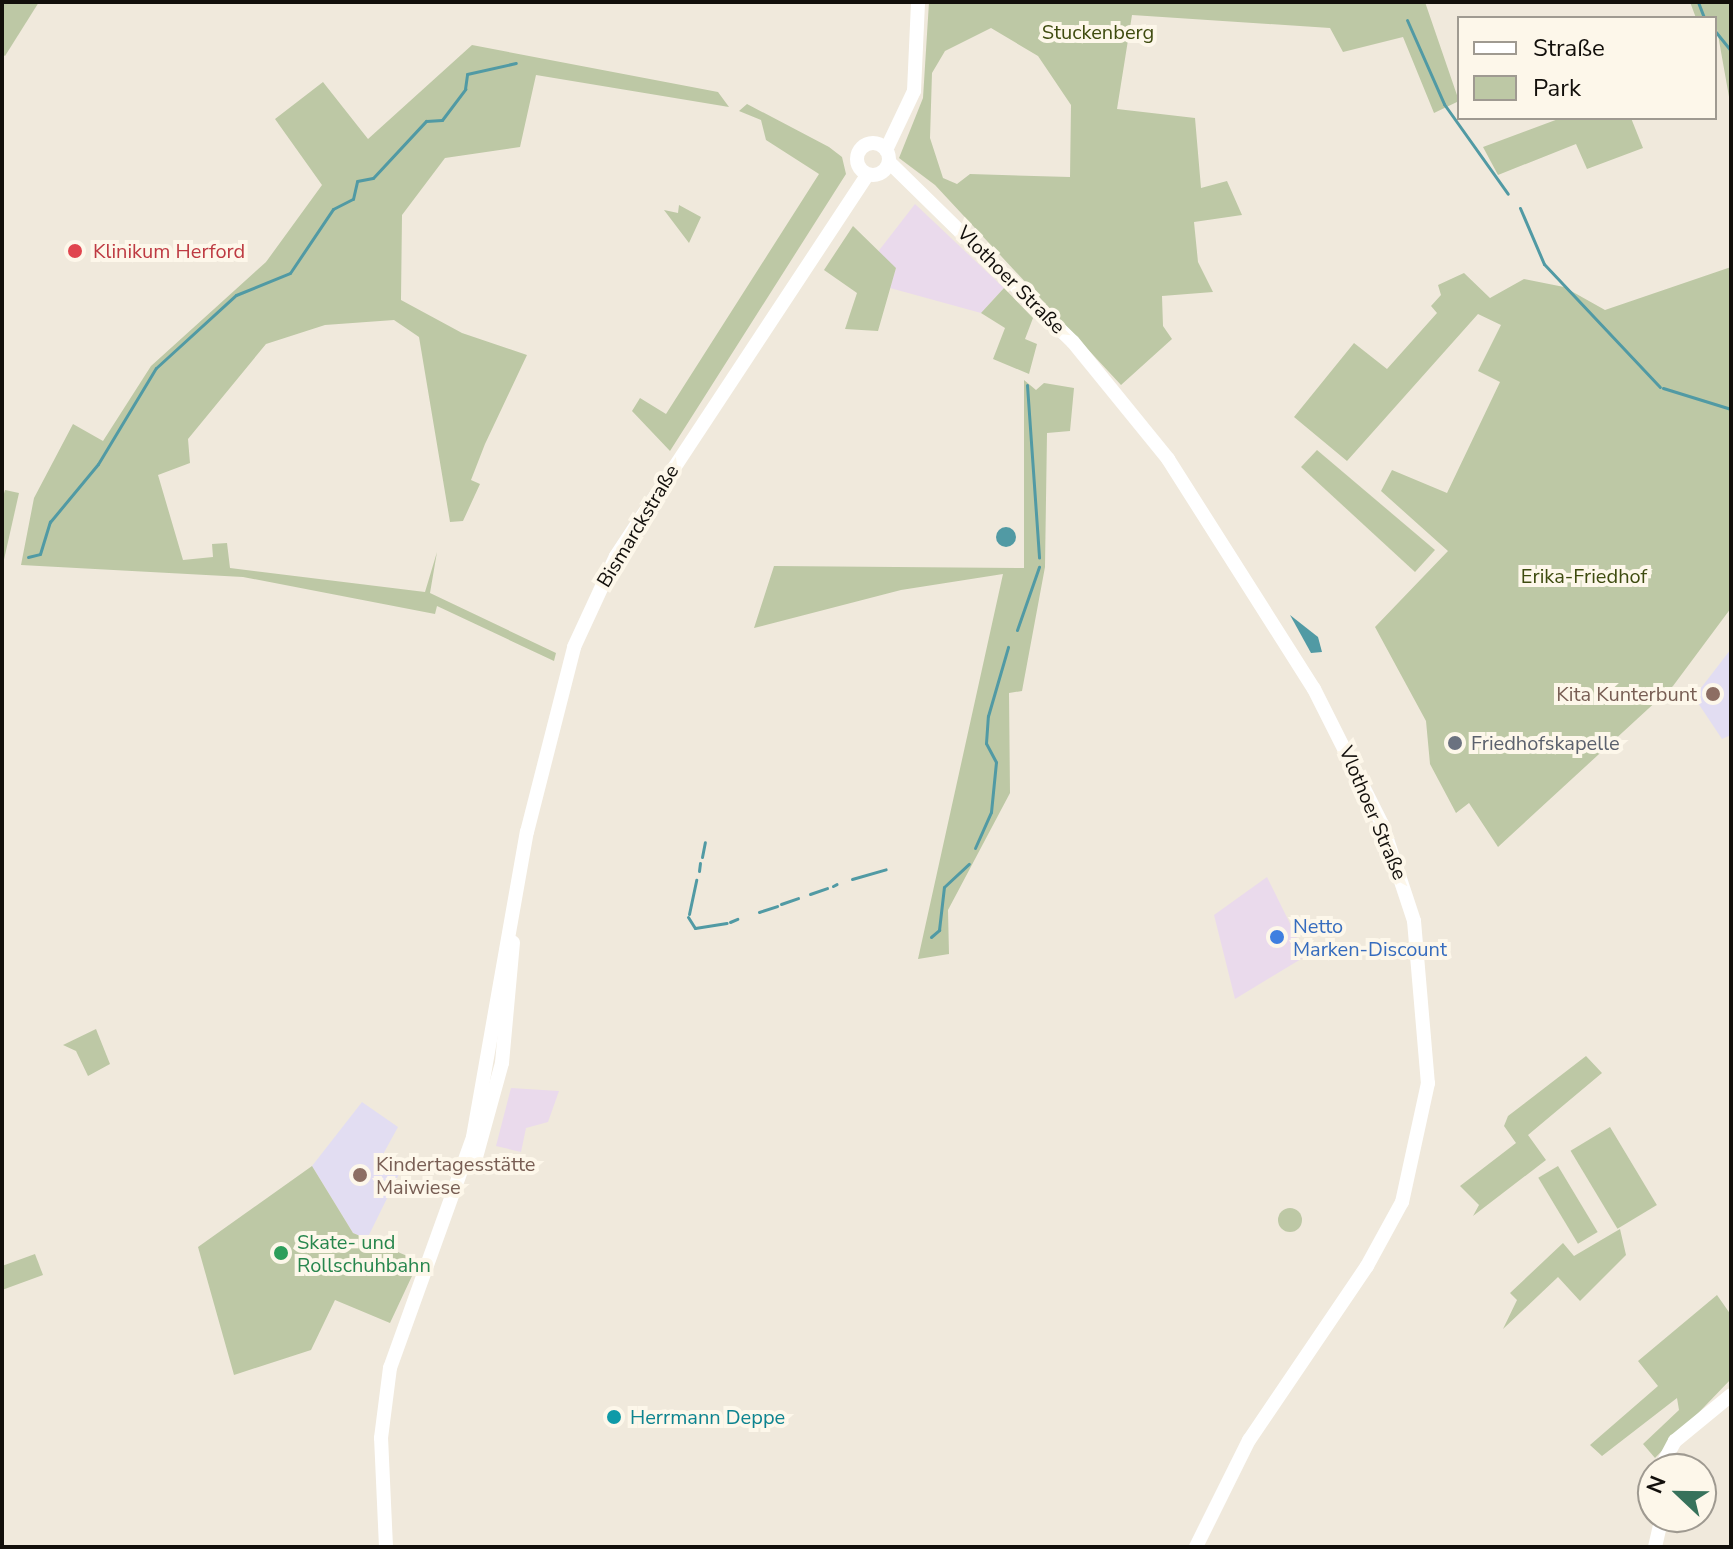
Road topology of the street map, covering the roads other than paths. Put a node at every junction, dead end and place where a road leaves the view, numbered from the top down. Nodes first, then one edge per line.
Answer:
1 (918, 2) edge
2 (884, 157) junction
3 (864, 172) junction
4 (1731, 1395) edge
5 (1669, 1453) edge
6 (383, 1500) junction
7 (380, 1547) edge
8 (386, 1547) edge
9 (1196, 1547) edge

1 - 2 street
2 - 3 street
2 - 3 street, Bismarckstraße
2 - 9 street, Vlothoer Straße
3 - 6 street, Bismarckstraße
4 - 5 street
6 - 7 street, Bismarckstraße
6 - 8 street, Bismarckstraße

